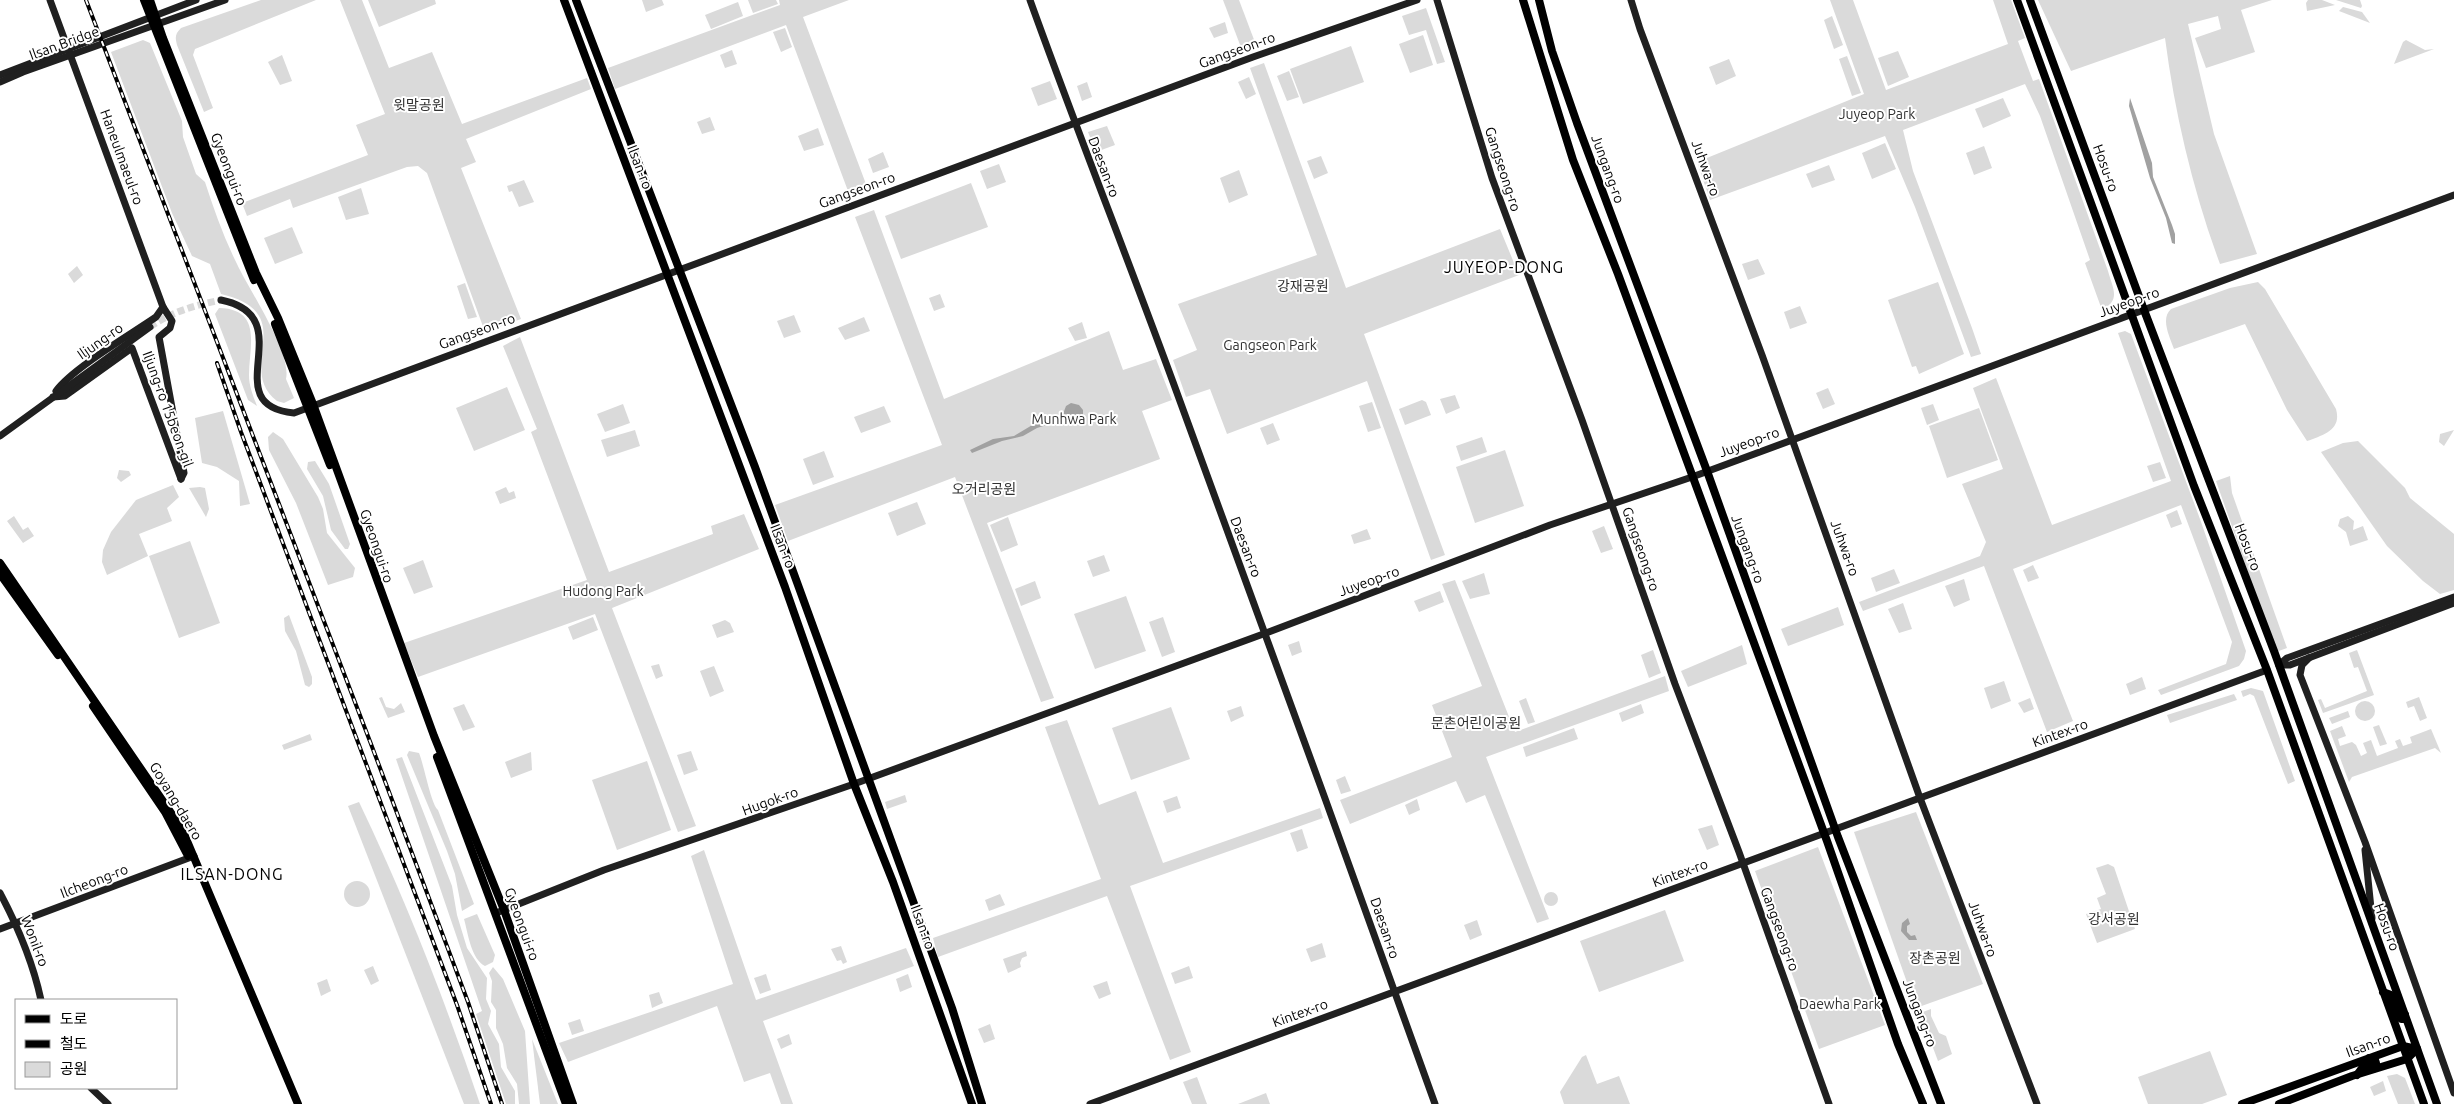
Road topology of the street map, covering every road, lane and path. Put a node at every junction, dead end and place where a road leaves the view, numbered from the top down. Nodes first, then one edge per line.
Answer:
1 (50, 0) edge
2 (144, 0) edge
3 (150, 0) edge
4 (196, 0) edge
5 (225, 0) edge
6 (564, 0) edge
7 (576, 0) edge
8 (1030, 0) edge
9 (1417, 0) edge
10 (1437, 0) edge
11 (1523, 0) edge
12 (1539, 0) edge
13 (1631, 0) edge
14 (2017, 0) edge
15 (2030, 0) edge
16 (153, 15) junction
17 (156, 25) junction
18 (0, 75) edge
19 (0, 82) edge
20 (1074, 123) junction
21 (2454, 195) edge
22 (679, 269) junction
23 (666, 273) junction
24 (222, 300) tunnel mouth
25 (163, 307) junction
26 (2144, 310) junction
27 (2132, 313) junction
28 (150, 327) tunnel mouth
29 (132, 348) joint
30 (53, 397) junction
31 (310, 406) junction
32 (0, 436) edge
33 (1792, 440) junction
34 (1707, 471) junction
35 (1692, 477) junction
36 (180, 479) joint
37 (1612, 505) junction
38 (0, 563) edge
39 (0, 574) edge
40 (2454, 597) edge
41 (2454, 603) edge
42 (1266, 633) junction
43 (2310, 658) junction
44 (2279, 665) junction
45 (2266, 670) junction
46 (1052, 711) joint
47 (867, 779) junction
48 (854, 784) junction
49 (1920, 798) junction
50 (1836, 829) junction
51 (1824, 833) junction
52 (2364, 842) junction
53 (193, 857) junction
54 (1743, 863) junction
55 (0, 893) edge
56 (504, 910) junction
57 (496, 913) junction
58 (16, 923) junction
59 (2373, 924) junction
60 (0, 929) edge
61 (1395, 992) junction
62 (2383, 992) junction
63 (41, 999) edge
64 (2405, 1015) junction
65 (2403, 1046) junction
66 (2418, 1049) junction
67 (2369, 1058) junction
68 (2407, 1059) junction
69 (2357, 1075) junction
70 (92, 1089) edge
71 (2454, 1093) edge
72 (108, 1104) edge
73 (294, 1104) edge
74 (298, 1104) edge
75 (566, 1104) edge
76 (573, 1104) edge
77 (972, 1104) edge
78 (982, 1104) edge
79 (1090, 1104) edge
80 (1435, 1104) edge
81 (1829, 1104) edge
82 (1923, 1104) edge
83 (1941, 1104) edge
84 (2037, 1104) edge
85 (2242, 1104) edge
86 (2279, 1104) edge
87 (2424, 1104) edge
88 (2437, 1104) edge

1 - 25 street, Haneulmaeul-ro
2 - 16 main road, Gyeongui-ro
3 - 16 main road, Gyeongui-ro
4 - 16 street, Ilsan Bridge
5 - 17 street, Ilsan Bridge
6 - 23 main road, Ilsan-ro
7 - 22 main road, Ilsan-ro
8 - 20 street, Daesan-ro
9 - 20 street, Gangseon-ro
10 - 37 street, Gangseong-ro
11 - 35 main road, Jungang-ro
12 - 34 main road, Jungang-ro
13 - 33 street, Juhwa-ro
14 - 27 main road, Hosu-ro
15 - 26 main road, Hosu-ro
16 - 17 main road, Gyeongui-ro
16 - 18 street, Ilsan Bridge
17 - 19 street, Ilsan Bridge
17 - 31 main road, Gyeongui-ro
20 - 22 street, Gangseon-ro
20 - 42 street, Daesan-ro
21 - 26 street, Juyeop-ro
22 - 23 street, Gangseon-ro
22 - 47 main road, Ilsan-ro
23 - 31 street, Gangseon-ro
23 - 48 main road, Ilsan-ro
24 - 31 street
25 - 30 street, Iljung-ro
25 - 36 street, Haneulmaeul-ro
26 - 27 street, Juyeop-ro
26 - 44 main road, Hosu-ro
27 - 33 street, Juyeop-ro
27 - 45 main road, Hosu-ro
28 - 30 street, Iljung-ro
29 - 30 street, Iljung-ro
29 - 36 street, Iljung-ro 15beon-gil
30 - 32 street, Iljung-ro
31 - 56 main road, Gyeongui-ro
31 - 57 main road, Gyeongui-ro
33 - 34 street, Juyeop-ro
33 - 49 street, Juhwa-ro
34 - 35 street, Juyeop-ro
34 - 50 main road, Jungang-ro
35 - 37 street, Juyeop-ro
35 - 51 main road, Jungang-ro
37 - 42 street, Juyeop-ro
37 - 54 street, Gangseong-ro
38 - 53 main road, Goyang-daero
39 - 53 main road, Goyang-daero
40 - 44 street, Kintex-ro
41 - 43 street, Kintex-ro
42 - 46 street, Juyeop-ro
42 - 61 street, Daesan-ro
43 - 44 street, Kintex-ro
43 - 52 street
44 - 45 main road, Kintex-ro
44 - 59 main road, Hosu-ro
45 - 49 street, Kintex-ro
45 - 62 main road, Hosu-ro
46 - 47 street, Hugok-ro
47 - 48 street, Hugok-ro
47 - 78 main road, Ilsan-ro
48 - 56 street, Hugok-ro
48 - 77 main road, Ilsan-ro
49 - 50 street, Kintex-ro
49 - 84 street, Juhwa-ro
50 - 51 street, Kintex-ro
50 - 83 main road, Jungang-ro
51 - 54 street, Kintex-ro
51 - 82 main road, Jungang-ro
52 - 59 street
52 - 71 street
53 - 58 street, Ilcheong-ro
53 - 73 main road, Goyang-daero
53 - 74 main road, Goyang-daero
54 - 61 street, Kintex-ro
54 - 81 street, Gangseong-ro
55 - 58 street, Wonil-ro
56 - 57 street, Hugok-ro
56 - 76 main road, Gyeongui-ro
57 - 75 main road, Gyeongui-ro
58 - 60 street, Ilcheong-ro
58 - 63 street, Wonil-ro
59 - 64 main road, Hosu-ro
61 - 79 street, Kintex-ro
61 - 80 street, Daesan-ro
62 - 64 main road
62 - 65 main road, Hosu-ro
64 - 66 main road, Hosu-ro
65 - 66 main road, Ilsan-ro
65 - 67 main road, Ilsan-ro
65 - 68 main road, Hosu-ro
66 - 68 main road, Ilsan-ro
66 - 88 main road, Hosu-ro
67 - 69 main road
67 - 85 main road, Ilsan-ro
68 - 69 main road, Ilsan-ro
68 - 87 main road, Hosu-ro
69 - 86 main road, Ilsan-ro
70 - 72 street

